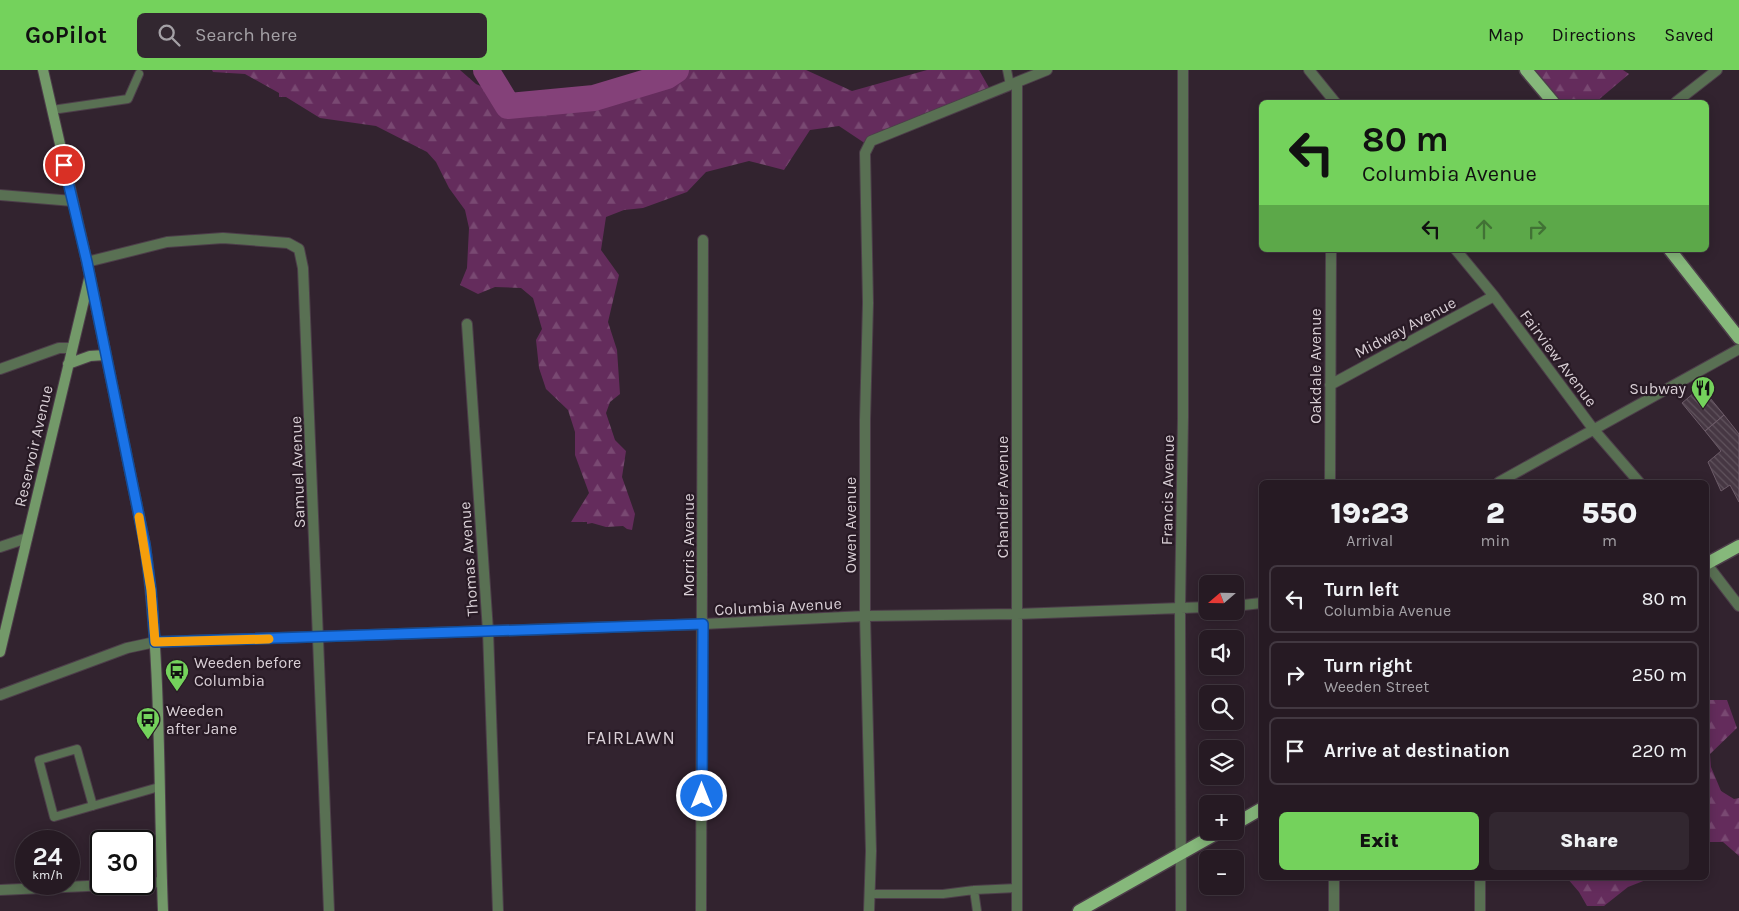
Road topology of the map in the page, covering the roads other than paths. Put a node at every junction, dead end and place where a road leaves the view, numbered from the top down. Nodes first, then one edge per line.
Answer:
1 (43, 70) edge
2 (1007, 70) edge
3 (1047, 70) edge
4 (1183, 70) edge
5 (1309, 70) edge
6 (1526, 70) edge
7 (1717, 70) edge
8 (139, 74) dead end
9 (1014, 84) junction
10 (1333, 100) edge
11 (1551, 100) edge
12 (1679, 100) edge
13 (52, 110) junction
14 (0, 195) edge
15 (73, 201) junction
16 (703, 240) dead end
17 (1331, 252) edge
18 (1458, 252) edge
19 (1672, 252) edge
20 (87, 262) junction
21 (89, 275) junction
22 (1494, 296) junction
23 (467, 324) dead end
24 (1739, 338) edge
25 (72, 348) junction
26 (1739, 349) edge
27 (105, 354) junction
28 (68, 364) junction
29 (0, 369) edge
30 (1330, 385) junction
31 (1594, 430) junction
32 (1330, 480) edge
33 (1503, 480) edge
34 (1636, 480) edge
35 (27, 538) junction
36 (1739, 546) edge
37 (0, 547) edge
38 (1709, 561) edge
39 (1709, 567) edge
40 (1259, 603) edge
41 (1244, 605) edge
42 (1739, 606) edge
43 (1199, 607) edge
44 (1180, 608) junction
45 (1017, 614) junction
46 (866, 616) junction
47 (703, 624) junction
48 (488, 631) junction
49 (317, 638) junction
50 (155, 642) junction
51 (0, 652) edge
52 (0, 695) edge
53 (159, 787) junction
54 (93, 806) junction
55 (1259, 810) edge
56 (1244, 819) edge
57 (1205, 840) edge
58 (1181, 854) junction
59 (1334, 880) edge
60 (1480, 880) edge
61 (155, 882) edge
62 (162, 882) junction
63 (90, 886) edge
64 (1017, 888) junction
65 (0, 890) edge
66 (974, 890) junction
67 (870, 894) junction
68 (163, 911) edge
69 (329, 911) edge
70 (498, 911) edge
71 (701, 911) edge
72 (869, 911) edge
73 (976, 911) edge
74 (1017, 911) edge
75 (1078, 911) edge
76 (1181, 911) edge
77 (1334, 911) edge
78 (1480, 911) edge

1 - 13 main road
2 - 9 lane
3 - 9 street
4 - 44 street, Francis Avenue
5 - 10 street
6 - 11 main road
7 - 12 street
8 - 13 lane
9 - 45 street, Chandler Avenue
9 - 46 street, Owen Avenue
13 - 15 main road
14 - 15 street
15 - 20 main road
16 - 47 street, Morris Avenue
17 - 30 street, Oakdale Avenue
18 - 22 street, Fairview Avenue
19 - 24 main road
20 - 21 main road
20 - 49 street, Samuel Avenue
21 - 25 main road, Reservoir Avenue
21 - 27 main road
22 - 30 street, Midway Avenue
22 - 31 street, Fairview Avenue
23 - 48 street, Thomas Avenue
25 - 28 main road, Reservoir Avenue
25 - 29 street
26 - 31 street
27 - 28 main road
27 - 50 main road
28 - 35 main road, Reservoir Avenue
30 - 32 street, Oakdale Avenue
31 - 33 street
31 - 34 street, Fairview Avenue
35 - 37 street
35 - 51 main road, Reservoir Avenue
36 - 38 main road
39 - 42 street
40 - 41 street
43 - 44 street, Columbia Avenue
44 - 45 street, Columbia Avenue
44 - 58 street, Francis Avenue
45 - 46 street, Columbia Avenue
45 - 64 street, Chandler Avenue
46 - 47 street, Columbia Avenue
46 - 67 street, Owen Avenue
47 - 48 street, Columbia Avenue
47 - 71 street, Morris Avenue
48 - 49 street, Columbia Avenue
48 - 70 street, Thomas Avenue
49 - 50 street, Columbia Avenue
49 - 69 street, Samuel Avenue
50 - 52 street, Columbia Avenue
50 - 53 main road
53 - 54 lane
53 - 62 main road
54 - 54 lane
55 - 56 main road
57 - 58 main road
58 - 75 main road
58 - 76 street, Francis Avenue
59 - 77 street
60 - 78 street
61 - 62 street
62 - 68 main road
63 - 65 street
64 - 66 lane
64 - 74 street, Chandler Avenue
66 - 67 lane
66 - 73 lane
67 - 72 street, Owen Avenue

